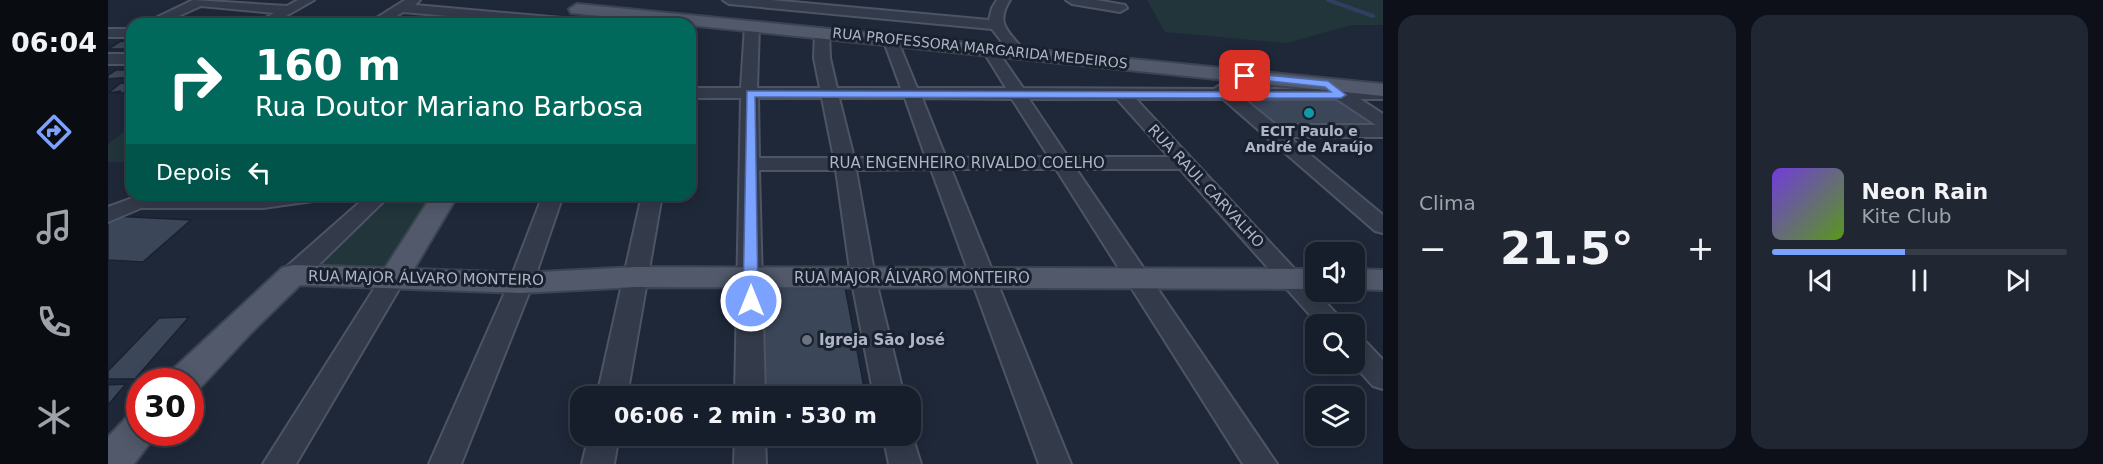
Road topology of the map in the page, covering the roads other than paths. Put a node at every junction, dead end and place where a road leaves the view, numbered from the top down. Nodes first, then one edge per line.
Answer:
1 (308, 0) edge
2 (414, 0) edge
3 (729, 0) edge
4 (901, 0) edge
5 (1004, 0) edge
6 (1072, 0) edge
7 (201, 1) edge
8 (798, 3) edge
9 (581, 4) edge
10 (509, 5) dead end
11 (401, 8) junction
12 (1120, 8) dead end
13 (289, 10) junction
14 (843, 10) junction
15 (896, 15) junction
16 (495, 16) junction
17 (163, 18) edge
18 (274, 18) edge
19 (384, 18) edge
20 (514, 18) edge
21 (566, 18) edge
22 (616, 18) edge
23 (696, 23) edge
24 (995, 25) junction
25 (752, 26) junction
26 (108, 33) edge
27 (126, 33) edge
28 (828, 33) junction
29 (890, 39) junction
30 (988, 49) junction
31 (1017, 52) junction
32 (108, 59) edge
33 (126, 59) edge
34 (1203, 72) junction
35 (1334, 90) junction
36 (1383, 92) edge
37 (696, 93) edge
38 (912, 93) junction
39 (1015, 93) junction
40 (750, 94) junction
41 (832, 94) junction
42 (1122, 94) junction
43 (1227, 94) junction
44 (1383, 122) edge
45 (1271, 131) junction
46 (1383, 131) edge
47 (937, 162) junction
48 (844, 163) junction
49 (1062, 163) junction
50 (1185, 163) junction
51 (749, 164) junction
52 (270, 201) edge
53 (373, 201) edge
54 (440, 201) edge
55 (551, 201) edge
56 (651, 201) edge
57 (108, 214) edge
58 (1383, 226) edge
59 (293, 275) junction
60 (636, 277) junction
61 (862, 277) junction
62 (751, 278) junction
63 (984, 278) junction
64 (1136, 278) junction
65 (1303, 278) edge
66 (393, 279) junction
67 (1365, 279) edge
68 (1383, 280) edge
69 (521, 283) junction
70 (1326, 314) edge
71 (1365, 359) edge
72 (197, 368) edge
73 (1383, 378) edge
74 (614, 386) edge
75 (750, 386) edge
76 (887, 386) edge
77 (126, 445) edge
78 (602, 446) edge
79 (750, 446) edge
80 (900, 446) edge
81 (109, 464) edge
82 (279, 464) edge
83 (445, 464) edge
84 (598, 464) edge
85 (750, 464) edge
86 (904, 464) edge
87 (1055, 464) edge
88 (1261, 464) edge

1 - 13 street
2 - 11 street
3 - 8 street
4 - 15 street
5 - 24 street
6 - 12 street
7 - 13 street
7 - 17 street
8 - 14 street
9 - 21 main road
9 - 22 main road, RUA PROFESSORA MARGARIDA MEDEIROS
10 - 16 street
11 - 16 street
11 - 19 street
13 - 18 street
14 - 15 street
14 - 28 street
15 - 24 street
16 - 20 street
23 - 25 main road, RUA PROFESSORA MARGARIDA MEDEIROS
24 - 31 street
25 - 28 main road, RUA PROFESSORA MARGARIDA MEDEIROS
25 - 40 street
26 - 27 street
28 - 29 main road, RUA PROFESSORA MARGARIDA MEDEIROS
28 - 41 street
29 - 30 main road, RUA PROFESSORA MARGARIDA MEDEIROS
29 - 38 street
30 - 31 main road, RUA PROFESSORA MARGARIDA MEDEIROS
30 - 39 street
31 - 34 main road, RUA PROFESSORA MARGARIDA MEDEIROS
32 - 33 street
34 - 35 main road, RUA PROFESSORA MARGARIDA MEDEIROS
34 - 43 street
35 - 36 main road, RUA PROFESSORA MARGARIDA MEDEIROS
35 - 43 street
35 - 44 street
37 - 40 street
38 - 39 street
38 - 41 street
38 - 47 street
39 - 42 street
39 - 49 street
40 - 41 street
40 - 51 street
41 - 48 street
42 - 43 street
42 - 50 street, RUA RAUL CARVALHO
43 - 45 street
45 - 46 street
45 - 58 street
47 - 48 street, RUA ENGENHEIRO RIVALDO COELHO
47 - 49 street, RUA ENGENHEIRO RIVALDO COELHO
47 - 63 street
48 - 51 street, RUA ENGENHEIRO RIVALDO COELHO
48 - 61 street
49 - 50 street, RUA ENGENHEIRO RIVALDO COELHO
49 - 64 street
50 - 65 street, RUA RAUL CARVALHO
51 - 62 street
52 - 57 street
53 - 59 street
54 - 66 main road
55 - 69 street
56 - 60 street
59 - 66 main road, RUA MAJOR ÁLVARO MONTEIRO
59 - 72 main road
60 - 62 main road, RUA MAJOR ÁLVARO MONTEIRO
60 - 69 main road, RUA MAJOR ÁLVARO MONTEIRO
60 - 74 street
61 - 62 main road, RUA MAJOR ÁLVARO MONTEIRO
61 - 63 main road, RUA MAJOR ÁLVARO MONTEIRO
61 - 76 street
62 - 75 street
63 - 64 main road, RUA MAJOR ÁLVARO MONTEIRO
63 - 87 street
64 - 65 main road, RUA MAJOR ÁLVARO MONTEIRO
64 - 88 street
65 - 70 street, RUA RAUL CARVALHO
66 - 69 main road, RUA MAJOR ÁLVARO MONTEIRO
66 - 82 street
67 - 68 main road
69 - 83 street
71 - 73 street
77 - 81 main road
78 - 84 street
79 - 85 street
80 - 86 street

